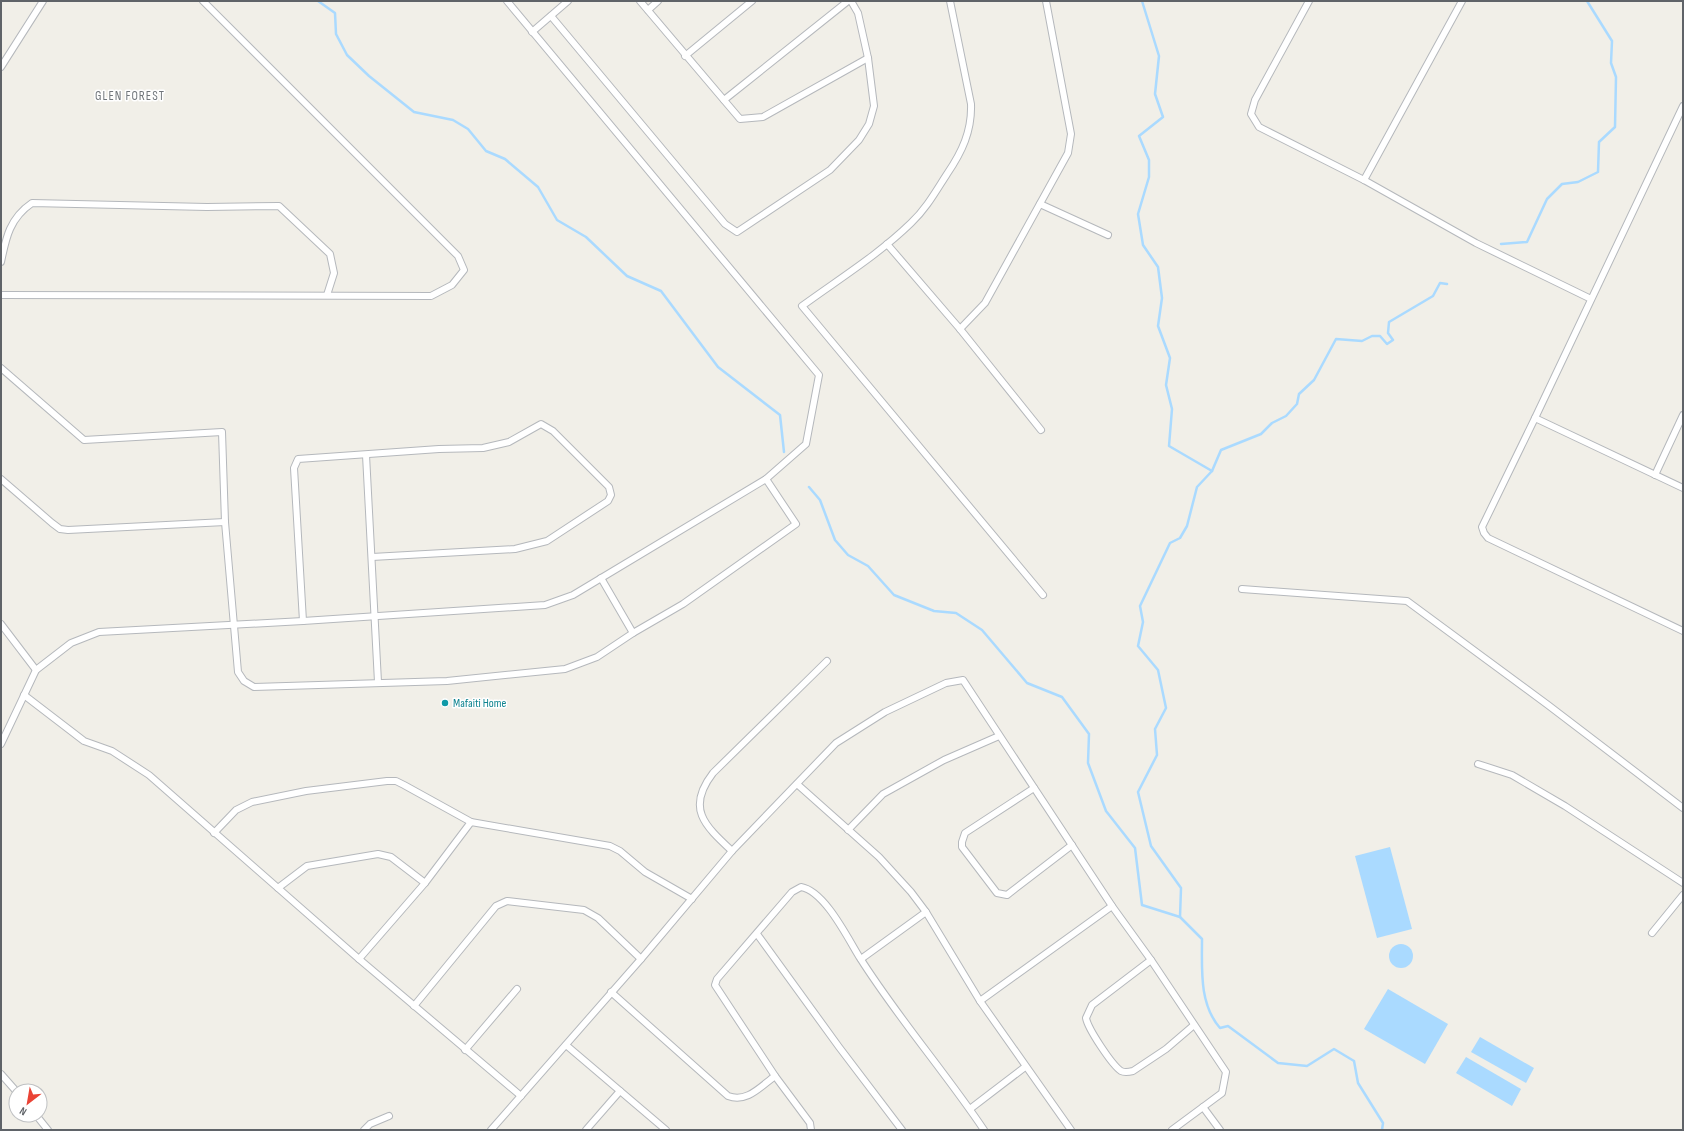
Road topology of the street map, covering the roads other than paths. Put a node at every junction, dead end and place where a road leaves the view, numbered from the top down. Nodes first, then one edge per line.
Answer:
1 (43, 1) edge
2 (203, 1) edge
3 (507, 1) edge
4 (568, 1) edge
5 (640, 1) edge
6 (658, 1) edge
7 (752, 1) edge
8 (848, 1) edge
9 (852, 1) edge
10 (950, 1) edge
11 (1046, 1) edge
12 (1309, 1) edge
13 (1462, 1) edge
14 (648, 10) junction
15 (551, 16) junction
16 (532, 32) junction
17 (686, 56) junction
18 (868, 58) junction
19 (1, 67) edge
20 (724, 100) junction
21 (1683, 106) edge
22 (1364, 180) junction
23 (1040, 204) junction
24 (1108, 235) dead end
25 (887, 244) junction
26 (1, 262) edge
27 (1, 295) edge
28 (327, 295) junction
29 (1591, 298) junction
30 (960, 330) junction
31 (1, 368) edge
32 (1683, 415) edge
33 (1535, 418) junction
34 (1041, 430) dead end
35 (366, 455) junction
36 (1655, 475) junction
37 (1, 479) edge
38 (766, 480) junction
39 (1683, 488) edge
40 (225, 522) junction
41 (372, 557) junction
42 (601, 578) junction
43 (1242, 589) dead end
44 (1043, 595) dead end
45 (374, 616) junction
46 (303, 621) junction
47 (1, 624) edge
48 (233, 624) junction
49 (1683, 631) edge
50 (633, 632) junction
51 (827, 661) dead end
52 (36, 670) junction
53 (378, 682) junction
54 (24, 695) junction
55 (998, 736) junction
56 (1, 744) edge
57 (1478, 764) dead end
58 (796, 784) junction
59 (1034, 788) junction
60 (1683, 808) edge
61 (471, 822) junction
62 (848, 830) junction
63 (214, 833) junction
64 (1072, 845) junction
65 (732, 851) junction
66 (426, 882) junction
67 (1683, 883) edge
68 (278, 888) junction
69 (1683, 895) edge
70 (692, 899) junction
71 (1112, 906) junction
72 (926, 912) junction
73 (1652, 933) dead end
74 (757, 934) junction
75 (359, 959) junction
76 (641, 959) junction
77 (861, 959) junction
78 (1151, 960) junction
79 (517, 989) dead end
80 (611, 992) junction
81 (980, 1001) junction
82 (414, 1006) junction
83 (1194, 1026) junction
84 (566, 1045) junction
85 (465, 1050) junction
86 (1025, 1067) junction
87 (1, 1074) edge
88 (774, 1076) junction
89 (9, 1083) edge
90 (620, 1091) junction
91 (521, 1096) junction
92 (1203, 1107) junction
93 (970, 1109) junction
94 (389, 1116) dead end
95 (364, 1130) edge
96 (491, 1130) edge
97 (586, 1130) edge
98 (666, 1130) edge
99 (811, 1130) edge
100 (902, 1130) edge
101 (984, 1130) edge
102 (1071, 1130) edge
103 (1172, 1130) edge
104 (1220, 1130) edge

1 - 19 street
2 - 28 street
3 - 16 street
4 - 15 street
5 - 14 street
6 - 14 street
7 - 17 street
8 - 20 street
9 - 18 street
10 - 25 street
11 - 23 street
12 - 22 street
13 - 22 street
14 - 17 street
15 - 16 street
15 - 18 street
16 - 38 street
17 - 20 street
18 - 20 street
21 - 29 street
22 - 29 street
23 - 24 street
23 - 30 street
25 - 30 street
25 - 44 street
26 - 28 street
27 - 28 street
29 - 33 street
30 - 34 street
31 - 40 street
32 - 36 street
33 - 36 street
33 - 49 street
35 - 41 street
35 - 41 street
35 - 46 street
36 - 39 street
37 - 40 street
38 - 42 street
38 - 50 street
40 - 48 street
41 - 45 street
42 - 45 street
42 - 50 street
43 - 60 street
45 - 46 street
45 - 53 street
46 - 48 street
47 - 52 street
48 - 52 street
48 - 53 street
50 - 53 street
51 - 65 street
52 - 54 street
54 - 56 street
54 - 63 street
55 - 58 street
55 - 59 street
55 - 62 street
57 - 67 street
58 - 62 street
58 - 65 street
59 - 64 street
59 - 64 street
61 - 63 street
61 - 66 street
61 - 70 street
62 - 72 street
63 - 68 street
64 - 71 street
65 - 70 street
66 - 68 street
66 - 75 street
68 - 75 street
69 - 73 street
70 - 76 street
71 - 78 street
71 - 81 street
72 - 77 street
72 - 81 street
74 - 77 street
74 - 88 street
74 - 100 street
75 - 82 street
76 - 80 street
76 - 82 street
77 - 93 street
78 - 83 street
78 - 83 street
79 - 85 street
80 - 84 street
80 - 88 street
81 - 86 street
82 - 85 street
83 - 92 street
84 - 90 street
84 - 91 street
85 - 91 street
86 - 93 street
86 - 102 street
87 - 89 street
88 - 99 street
90 - 97 street
90 - 98 street
91 - 96 street
92 - 103 street
92 - 104 street
93 - 101 street
94 - 95 street

